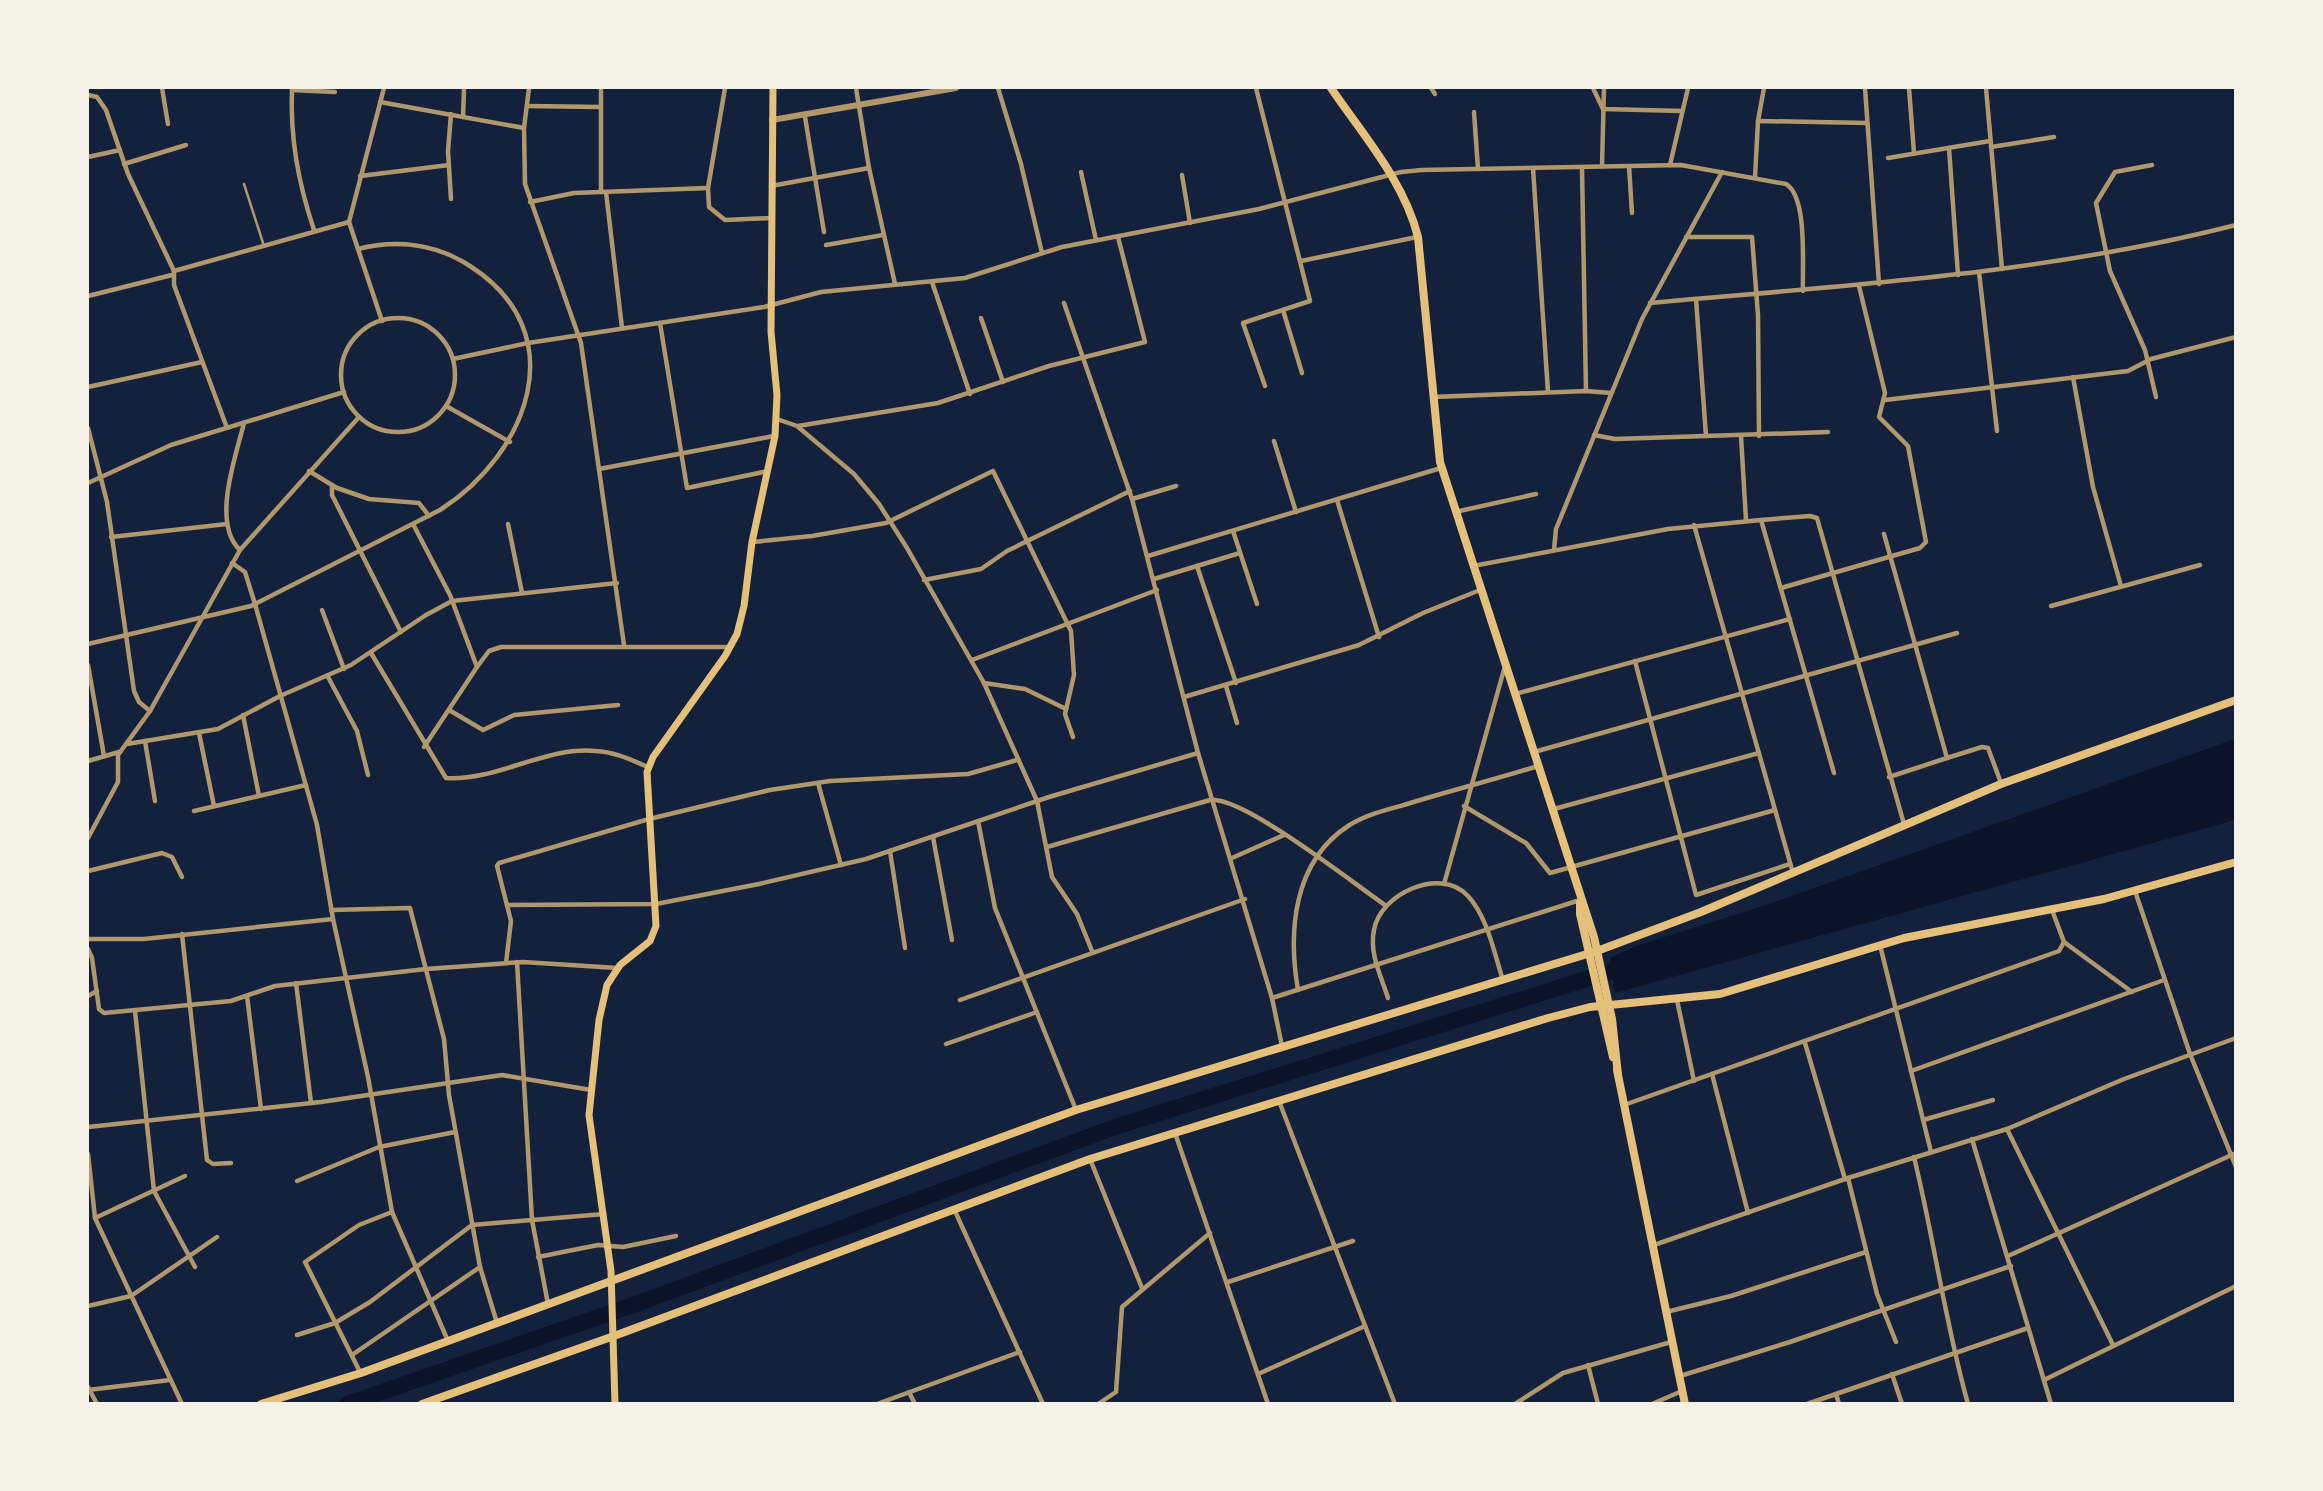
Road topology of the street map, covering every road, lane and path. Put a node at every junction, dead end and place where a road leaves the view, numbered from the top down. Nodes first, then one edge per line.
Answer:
1 (162, 88) edge
2 (384, 88) edge
3 (464, 88) edge
4 (529, 88) edge
5 (601, 88) edge
6 (725, 88) edge
7 (772, 88) edge
8 (856, 88) edge
9 (956, 88) edge
10 (998, 88) edge
11 (1256, 88) edge
12 (1331, 88) edge
13 (1431, 88) edge
14 (1593, 88) edge
15 (1604, 88) edge
16 (1688, 88) edge
17 (1764, 88) edge
18 (1865, 88) edge
19 (1909, 88) edge
20 (1986, 88) edge
21 (292, 89) edge
22 (335, 92) dead end
23 (1435, 94) dead end
24 (88, 95) edge
25 (380, 102) junction
26 (527, 106) junction
27 (600, 107) junction
28 (859, 107) junction
29 (1604, 109) junction
30 (1682, 111) junction
31 (1474, 113) dead end
32 (451, 114) junction
33 (463, 117) junction
34 (805, 117) junction
35 (772, 120) junction
36 (1758, 121) junction
37 (1867, 123) junction
38 (168, 124) dead end
39 (524, 128) junction
40 (2054, 137) dead end
41 (1991, 144) junction
42 (186, 145) dead end
43 (1949, 148) junction
44 (120, 149) junction
45 (1914, 153) junction
46 (88, 157) edge
47 (1888, 158) dead end
48 (124, 163) junction
49 (449, 165) junction
50 (1670, 165) junction
51 (2152, 165) dead end
52 (1602, 166) junction
53 (1629, 166) junction
54 (1582, 167) junction
55 (869, 168) junction
56 (1532, 168) junction
57 (1478, 169) junction
58 (1081, 172) dead end
59 (1722, 172) junction
60 (1182, 175) dead end
61 (1391, 175) junction
62 (360, 176) junction
63 (1755, 177) junction
64 (814, 178) junction
65 (244, 184) dead end
66 (771, 186) junction
67 (708, 188) junction
68 (604, 192) junction
69 (451, 199) dead end
70 (530, 202) junction
71 (1286, 203) junction
72 (1632, 213) dead end
73 (771, 218) junction
74 (349, 222) junction
75 (1190, 223) junction
76 (2235, 225) edge
77 (314, 230) junction
78 (824, 232) dead end
79 (883, 235) junction
80 (1118, 237) junction
81 (1418, 237) junction
82 (1685, 237) junction
83 (1097, 240) junction
84 (826, 245) dead end
85 (264, 246) junction
86 (358, 248) junction
87 (1042, 253) junction
88 (2107, 255) junction
89 (1301, 261) junction
90 (2002, 269) junction
91 (1979, 272) junction
92 (173, 273) junction
93 (1958, 275) junction
94 (932, 282) junction
95 (895, 284) junction
96 (1879, 284) junction
97 (1859, 286) junction
98 (1803, 291) junction
99 (1757, 294) junction
100 (88, 296) edge
101 (1696, 299) junction
102 (1064, 303) dead end
103 (1650, 303) junction
104 (772, 304) junction
105 (1283, 310) junction
106 (981, 318) dead end
107 (382, 321) junction
108 (660, 323) junction
109 (622, 328) junction
110 (579, 335) junction
111 (2235, 337) edge
112 (528, 343) junction
113 (1083, 357) junction
114 (453, 359) junction
115 (202, 362) junction
116 (2146, 362) junction
117 (1302, 373) dead end
118 (2073, 377) junction
119 (1003, 382) junction
120 (1265, 386) dead end
121 (88, 387) edge
122 (1990, 387) junction
123 (344, 391) junction
124 (1586, 391) junction
125 (1548, 392) junction
126 (1611, 393) junction
127 (970, 394) junction
128 (1432, 397) junction
129 (2156, 397) dead end
130 (1885, 400) junction
131 (446, 405) junction
132 (359, 417) junction
133 (777, 419) junction
134 (244, 422) junction
135 (797, 426) junction
136 (88, 428) edge
137 (227, 428) junction
138 (1997, 431) dead end
139 (1828, 432) dead end
140 (1594, 435) junction
141 (775, 436) junction
142 (1706, 436) junction
143 (1741, 436) junction
144 (1759, 436) junction
145 (1274, 441) dead end
146 (510, 442) junction
147 (680, 455) junction
148 (1441, 468) junction
149 (600, 469) junction
150 (309, 471) junction
151 (769, 471) junction
152 (101, 477) junction
153 (88, 483) edge
154 (332, 485) junction
155 (1176, 486) dead end
156 (1130, 491) junction
157 (1536, 494) dead end
158 (1132, 499) junction
159 (1337, 500) junction
160 (1296, 512) junction
161 (1454, 512) junction
162 (429, 516) junction
163 (1746, 520) junction
164 (1761, 520) junction
165 (891, 521) junction
166 (227, 524) junction
167 (413, 524) junction
168 (508, 524) dead end
169 (1694, 525) junction
170 (1233, 531) junction
171 (1884, 534) dead end
172 (111, 537) junction
173 (752, 542) junction
174 (1029, 542) junction
175 (240, 550) junction
176 (359, 550) junction
177 (1554, 550) junction
178 (1240, 553) junction
179 (1148, 556) junction
180 (1890, 556) junction
181 (232, 563) junction
182 (2200, 565) dead end
183 (1197, 566) junction
184 (1472, 566) junction
185 (1832, 574) junction
186 (1154, 579) junction
187 (924, 580) junction
188 (617, 583) junction
189 (2120, 586) junction
190 (1781, 588) junction
191 (1157, 590) junction
192 (1480, 590) junction
193 (522, 593) junction
194 (452, 601) junction
195 (255, 604) junction
196 (1257, 604) dead end
197 (2052, 606) dead end
198 (322, 610) dead end
199 (204, 617) junction
200 (1790, 619) junction
201 (1068, 623) junction
202 (401, 632) junction
203 (1957, 633) dead end
204 (125, 635) junction
205 (1379, 637) junction
206 (1726, 637) junction
207 (88, 644) edge
208 (624, 645) junction
209 (1914, 645) junction
210 (730, 647) junction
211 (371, 653) junction
212 (972, 660) junction
213 (1635, 661) junction
214 (1856, 662) junction
215 (1505, 663) junction
216 (88, 665) edge
217 (477, 667) junction
218 (344, 669) junction
219 (1806, 676) junction
220 (328, 677) junction
221 (984, 683) junction
222 (1236, 683) junction
223 (1226, 686) junction
224 (1742, 693) junction
225 (1515, 694) junction
226 (280, 696) junction
227 (1184, 697) junction
228 (2235, 700) edge
229 (618, 705) dead end
230 (1066, 709) junction
231 (150, 710) junction
232 (449, 710) junction
233 (243, 715) junction
234 (1651, 719) junction
235 (1237, 723) dead end
236 (199, 733) junction
237 (1073, 737) dead end
238 (145, 741) junction
239 (127, 744) junction
240 (424, 747) junction
241 (120, 752) junction
242 (1534, 752) junction
243 (1198, 753) junction
244 (1759, 753) junction
245 (104, 756) junction
246 (1947, 758) junction
247 (1017, 760) junction
248 (88, 761) edge
249 (1538, 766) junction
250 (648, 767) junction
251 (1834, 773) dead end
252 (368, 775) dead end
253 (1889, 777) junction
254 (1666, 778) junction
255 (818, 783) junction
256 (2001, 784) junction
257 (306, 785) junction
258 (1469, 786) junction
259 (259, 796) junction
260 (1213, 800) junction
261 (155, 801) dead end
262 (1037, 801) junction
263 (214, 806) junction
264 (1464, 806) junction
265 (1552, 810) junction
266 (1775, 810) junction
267 (194, 811) dead end
268 (649, 819) junction
269 (978, 821) junction
270 (1904, 825) junction
271 (1284, 835) junction
272 (933, 837) junction
273 (1682, 837) junction
274 (88, 838) edge
275 (1048, 847) junction
276 (890, 851) junction
277 (1232, 858) junction
278 (1318, 858) junction
279 (2235, 862) edge
280 (1790, 864) junction
281 (841, 865) junction
282 (1571, 868) junction
283 (88, 871) edge
284 (1793, 873) junction
285 (182, 877) dead end
286 (1444, 884) junction
287 (2135, 891) junction
288 (1245, 899) junction
289 (1580, 900) junction
290 (656, 904) junction
291 (508, 905) junction
292 (1385, 905) junction
293 (2051, 909) junction
294 (331, 910) junction
295 (333, 919) junction
296 (1486, 929) junction
297 (182, 934) junction
298 (88, 939) edge
299 (952, 940) dead end
300 (2064, 942) junction
301 (1880, 944) junction
302 (905, 948) dead end
303 (88, 949) edge
304 (1092, 951) junction
305 (1594, 957) junction
306 (517, 962) junction
307 (506, 963) junction
308 (1377, 965) junction
309 (426, 968) junction
310 (617, 968) junction
311 (344, 977) junction
312 (1023, 977) junction
313 (1503, 980) junction
314 (2164, 980) junction
315 (296, 983) junction
316 (97, 990) junction
317 (1298, 990) junction
318 (2132, 992) junction
319 (88, 996) edge
320 (247, 996) junction
321 (1272, 998) junction
322 (1388, 998) dead end
323 (960, 1000) dead end
324 (1677, 1000) junction
325 (192, 1005) junction
326 (1605, 1005) junction
327 (1896, 1010) junction
328 (135, 1011) junction
329 (1037, 1012) junction
330 (2235, 1038) edge
331 (1805, 1042) junction
332 (946, 1044) dead end
333 (1282, 1047) junction
334 (2190, 1054) junction
335 (1911, 1071) junction
336 (1712, 1074) junction
337 (522, 1077) junction
338 (1694, 1080) junction
339 (448, 1084) junction
340 (592, 1090) junction
341 (371, 1095) junction
342 (1993, 1100) dead end
343 (1279, 1101) junction
344 (311, 1104) junction
345 (1624, 1105) junction
346 (261, 1109) junction
347 (1076, 1110) junction
348 (202, 1114) junction
349 (146, 1120) junction
350 (1923, 1120) junction
351 (88, 1127) edge
352 (2007, 1129) junction
353 (1175, 1131) junction
354 (455, 1132) junction
355 (1972, 1139) junction
356 (379, 1147) junction
357 (1931, 1152) junction
358 (88, 1154) edge
359 (2233, 1154) edge
360 (1914, 1157) junction
361 (1090, 1159) junction
362 (231, 1163) dead end
363 (2235, 1167) edge
364 (185, 1176) dead end
365 (1846, 1178) junction
366 (297, 1181) dead end
367 (154, 1191) junction
368 (953, 1209) junction
369 (392, 1212) junction
370 (1748, 1213) junction
371 (604, 1214) junction
372 (95, 1218) junction
373 (532, 1220) junction
374 (472, 1225) junction
375 (1210, 1233) junction
376 (2058, 1234) junction
377 (676, 1236) dead end
378 (217, 1237) dead end
379 (1353, 1241) dead end
380 (608, 1244) junction
381 (1654, 1245) junction
382 (1334, 1247) junction
383 (1866, 1252) junction
384 (189, 1255) junction
385 (2008, 1256) junction
386 (538, 1257) junction
387 (480, 1266) junction
388 (2011, 1266) junction
389 (195, 1267) dead end
390 (416, 1268) junction
391 (1228, 1282) junction
392 (612, 1286) junction
393 (2235, 1286) edge
394 (1142, 1288) junction
395 (1942, 1289) junction
396 (131, 1296) junction
397 (432, 1299) junction
398 (548, 1305) junction
399 (88, 1306) edge
400 (1884, 1311) junction
401 (1667, 1312) junction
402 (335, 1322) junction
403 (497, 1324) junction
404 (1365, 1326) junction
405 (2028, 1328) junction
406 (614, 1332) junction
407 (297, 1335) dead end
408 (448, 1341) junction
409 (1672, 1341) junction
410 (1896, 1342) dead end
411 (2113, 1345) junction
412 (1020, 1352) junction
413 (1953, 1352) junction
414 (352, 1355) junction
415 (1588, 1365) junction
416 (361, 1373) junction
417 (1258, 1374) junction
418 (1892, 1374) junction
419 (1679, 1376) junction
420 (170, 1380) junction
421 (2044, 1380) junction
422 (88, 1389) edge
423 (1682, 1391) junction
424 (909, 1392) junction
425 (1836, 1394) junction
426 (97, 1404) edge
427 (182, 1404) edge
428 (261, 1404) edge
429 (422, 1404) edge
430 (615, 1404) edge
431 (877, 1404) edge
432 (915, 1404) edge
433 (1043, 1404) edge
434 (1098, 1404) edge
435 (1268, 1404) edge
436 (1395, 1404) edge
437 (1515, 1404) edge
438 (1598, 1404) edge
439 (1652, 1404) edge
440 (1685, 1404) edge
441 (1807, 1404) edge
442 (1839, 1404) edge
443 (1902, 1404) edge
444 (1968, 1404) edge
445 (2051, 1404) edge

1 - 38 street
2 - 25 street
3 - 33 street
4 - 26 street
5 - 27 street
6 - 67 street
7 - 35 main road
8 - 28 street
9 - 28 street
10 - 87 street
11 - 71 street
12 - 61 main road
13 - 23 street
14 - 29 street
15 - 29 street
16 - 30 street
17 - 36 street
18 - 37 street
19 - 45 street
20 - 41 street
21 - 22 street
21 - 77 street
24 - 44 street
25 - 32 street
25 - 62 street
26 - 27 street
26 - 39 street
27 - 68 street
28 - 34 street
28 - 55 street
29 - 30 street
29 - 52 street
30 - 50 street
31 - 57 street
32 - 33 street
32 - 49 street
33 - 39 street
34 - 35 street
34 - 64 street
35 - 66 main road
36 - 37 street
36 - 63 street
37 - 96 street
39 - 70 street
40 - 41 street
41 - 43 street
41 - 90 street
42 - 48 street
43 - 45 street
43 - 93 street
44 - 46 street
44 - 48 street
45 - 47 street
48 - 92 street
49 - 62 street
49 - 69 street
50 - 53 street
50 - 59 street
51 - 88 street
52 - 53 street
52 - 54 street
53 - 72 street
54 - 56 street
54 - 124 street
55 - 64 street
55 - 79 street
56 - 57 street
56 - 125 street
57 - 61 street
58 - 83 street
59 - 63 street
59 - 82 street
60 - 75 street
61 - 71 street
61 - 81 main road
62 - 74 street
63 - 98 street
64 - 66 street
64 - 78 street
65 - 85 lane
66 - 73 main road
67 - 68 street
67 - 73 street
68 - 70 street
68 - 109 street
70 - 110 street
71 - 75 street
71 - 89 street
73 - 104 main road
74 - 77 street
74 - 86 street
75 - 80 street
76 - 88 street
77 - 85 street
79 - 84 street
79 - 95 street
80 - 83 street
80 - 113 street
81 - 89 street
81 - 128 main road
82 - 99 street
82 - 103 street
83 - 87 street
85 - 92 street
86 - 107 street
86 - 112 street
87 - 94 street
88 - 90 street
88 - 116 street
89 - 105 street
90 - 91 street
91 - 93 street
91 - 122 street
92 - 100 street
92 - 115 street
93 - 96 street
94 - 95 street
94 - 127 street
95 - 104 street
96 - 97 street
97 - 98 street
97 - 130 street
98 - 99 street
99 - 101 street
99 - 144 street
101 - 103 street
101 - 142 street
102 - 113 street
103 - 126 street
104 - 108 street
104 - 133 main road
105 - 117 street
105 - 120 street
106 - 119 street
107 - 114 street
107 - 123 street
108 - 109 street
108 - 147 street
109 - 110 street
110 - 112 street
110 - 149 street
111 - 116 street
112 - 114 street
112 - 146 street
113 - 119 street
113 - 156 street
114 - 131 street
115 - 121 street
115 - 137 street
116 - 118 street
116 - 129 street
118 - 122 street
118 - 189 street
119 - 127 street
122 - 130 street
122 - 138 street
123 - 132 street
123 - 134 street
124 - 125 street
124 - 126 street
125 - 128 street
126 - 140 street
127 - 135 street
128 - 148 main road
130 - 180 street
131 - 132 street
131 - 146 street
132 - 150 street
133 - 135 street
133 - 141 main road
134 - 137 street
134 - 166 street
135 - 165 street
136 - 152 street
137 - 152 street
139 - 144 street
140 - 142 street
140 - 177 street
141 - 147 street
141 - 151 main road
142 - 143 street
143 - 144 street
143 - 163 street
145 - 160 street
146 - 162 street
147 - 149 street
147 - 151 street
148 - 159 street
148 - 161 main road
149 - 188 street
150 - 154 street
150 - 175 street
151 - 173 main road
152 - 153 street
152 - 172 street
154 - 162 street
154 - 176 street
155 - 158 street
156 - 158 street
156 - 174 street
157 - 161 street
158 - 179 street
159 - 160 street
159 - 205 street
160 - 170 street
161 - 184 main road
162 - 167 street
163 - 164 street
163 - 169 street
164 - 185 street
164 - 190 street
165 - 173 street
165 - 174 street
165 - 187 street
166 - 172 street
166 - 175 street
167 - 176 street
167 - 194 street
168 - 193 street
169 - 177 street
169 - 206 street
170 - 178 street
170 - 179 street
171 - 180 street
172 - 204 street
173 - 210 main road
174 - 187 street
174 - 201 street
175 - 181 street
176 - 195 street
176 - 202 street
177 - 184 street
178 - 183 street
178 - 196 street
179 - 186 street
180 - 185 street
180 - 209 street
181 - 195 street
181 - 199 street
182 - 189 street
183 - 186 street
183 - 222 street
184 - 192 main road
185 - 190 street
185 - 214 street
186 - 191 street
187 - 212 street
188 - 193 street
188 - 208 street
189 - 197 street
190 - 200 street
191 - 201 street
191 - 227 street
192 - 205 street
192 - 215 main road
193 - 194 street
194 - 202 street
194 - 217 street
195 - 199 street
195 - 226 street
198 - 218 street
199 - 204 street
199 - 231 street
200 - 206 street
200 - 219 street
201 - 212 street
201 - 230 street
202 - 211 street
203 - 209 street
204 - 207 street
204 - 231 street
205 - 222 street
206 - 213 street
206 - 224 street
208 - 210 street
208 - 217 street
209 - 214 street
209 - 246 street
210 - 250 main road
211 - 218 street
211 - 240 street
212 - 221 street
213 - 225 street
213 - 234 street
214 - 219 street
214 - 253 street
215 - 225 main road
215 - 258 street
216 - 245 street
217 - 232 street
218 - 220 street
219 - 224 street
219 - 251 street
220 - 226 street
220 - 252 street
221 - 230 street
221 - 247 street
222 - 223 street
223 - 227 street
223 - 235 street
224 - 234 street
224 - 244 street
225 - 242 main road
226 - 233 street
226 - 257 street
227 - 243 street
228 - 256 main road
229 - 232 street
230 - 237 street
231 - 239 street
232 - 240 street
233 - 236 street
233 - 259 street
234 - 242 street
234 - 254 street
236 - 238 street
236 - 263 street
238 - 239 street
238 - 261 street
239 - 241 street
240 - 250 street
241 - 245 street
241 - 274 street
242 - 249 main road
243 - 260 street
243 - 262 street
244 - 254 street
244 - 266 street
245 - 248 street
246 - 253 street
246 - 256 street
247 - 255 street
247 - 262 street
249 - 258 street
249 - 265 main road
250 - 268 main road
253 - 270 street
254 - 265 street
254 - 273 street
255 - 268 street
255 - 281 street
256 - 270 main road
257 - 259 street
257 - 294 street
258 - 264 street
258 - 278 street
259 - 263 street
260 - 271 street
260 - 275 street
260 - 277 street
262 - 269 street
262 - 275 street
263 - 267 street
264 - 282 street
264 - 286 street
265 - 282 main road
266 - 273 street
266 - 280 street
268 - 290 main road
268 - 291 street
269 - 272 street
269 - 312 street
270 - 284 main road
271 - 277 street
271 - 278 street
272 - 276 street
272 - 299 street
273 - 280 street
273 - 282 street
275 - 304 street
276 - 281 street
276 - 302 street
277 - 288 street
278 - 292 street
278 - 317 street
279 - 287 main road
280 - 284 street
281 - 290 street
282 - 289 main road
283 - 285 street
284 - 305 main road
286 - 292 street
286 - 296 street
287 - 293 main road
287 - 314 street
288 - 304 street
288 - 321 street
289 - 296 street
289 - 305 main road
290 - 291 street
290 - 310 main road
291 - 307 street
292 - 308 street
293 - 300 street
293 - 301 main road
294 - 295 street
294 - 309 street
295 - 297 street
295 - 311 street
296 - 308 street
296 - 313 street
297 - 298 street
297 - 325 street
300 - 318 street
300 - 327 street
301 - 324 main road
301 - 327 street
303 - 316 street
304 - 312 street
305 - 313 main road
305 - 326 main road
306 - 307 street
306 - 310 street
306 - 337 street
307 - 309 street
308 - 317 street
308 - 322 street
309 - 311 street
309 - 339 street
310 - 340 main road
311 - 315 street
311 - 341 street
312 - 323 street
312 - 329 street
313 - 333 main road
314 - 318 street
314 - 334 street
315 - 320 street
315 - 344 street
316 - 319 street
316 - 328 street
317 - 321 street
318 - 335 street
320 - 325 street
320 - 346 street
321 - 333 street
324 - 326 main road
324 - 338 street
325 - 328 street
325 - 348 street
326 - 343 main road
326 - 345 main road
327 - 331 street
327 - 335 street
328 - 349 street
329 - 332 street
329 - 347 street
330 - 334 street
331 - 336 street
331 - 365 street
333 - 347 main road
334 - 352 street
334 - 359 street
335 - 350 street
336 - 338 street
336 - 370 street
337 - 339 street
337 - 340 street
337 - 373 street
338 - 345 street
339 - 341 street
339 - 354 street
340 - 371 main road
341 - 344 street
341 - 356 street
342 - 350 street
343 - 353 main road
343 - 382 street
344 - 346 street
345 - 381 main road
346 - 348 street
347 - 392 main road
348 - 349 street
348 - 362 street
349 - 351 street
349 - 367 street
350 - 357 street
352 - 355 street
352 - 376 street
353 - 361 main road
353 - 375 street
354 - 356 street
354 - 374 street
355 - 357 street
355 - 385 street
356 - 366 street
356 - 369 street
357 - 360 street
358 - 372 street
359 - 363 street
359 - 376 street
360 - 365 street
360 - 395 street
361 - 368 main road
361 - 394 street
364 - 367 street
365 - 370 street
365 - 383 street
367 - 372 street
367 - 384 street
368 - 406 main road
368 - 412 street
369 - 390 street
369 - 402 street
370 - 381 street
371 - 373 street
371 - 380 main road
372 - 396 street
373 - 374 street
373 - 386 street
374 - 387 street
374 - 390 street
375 - 391 street
375 - 394 street
376 - 385 street
376 - 411 street
377 - 380 street
378 - 384 street
379 - 382 street
380 - 386 street
380 - 392 main road
381 - 401 main road
382 - 391 street
382 - 404 street
383 - 400 street
383 - 401 street
384 - 389 street
384 - 396 street
385 - 388 street
386 - 398 street
387 - 397 street
387 - 403 street
388 - 395 street
388 - 405 street
390 - 397 street
390 - 402 street
391 - 417 street
392 - 398 main road
392 - 406 main road
393 - 411 street
394 - 434 street
395 - 400 street
395 - 413 street
396 - 399 street
396 - 420 street
397 - 408 street
397 - 414 street
398 - 403 main road
400 - 410 street
400 - 419 street
401 - 409 main road
402 - 407 street
402 - 414 street
403 - 408 main road
404 - 417 street
404 - 436 street
405 - 413 street
405 - 421 street
406 - 429 main road
406 - 430 main road
408 - 416 main road
409 - 415 street
409 - 419 main road
411 - 421 street
412 - 424 street
412 - 433 street
413 - 418 street
413 - 444 street
414 - 416 street
415 - 437 street
415 - 438 street
416 - 428 main road
417 - 435 street
418 - 425 street
418 - 443 street
419 - 423 main road
420 - 422 street
420 - 427 street
421 - 445 street
422 - 426 street
423 - 439 street
423 - 440 main road
424 - 431 street
424 - 432 street
425 - 441 street
425 - 442 street

